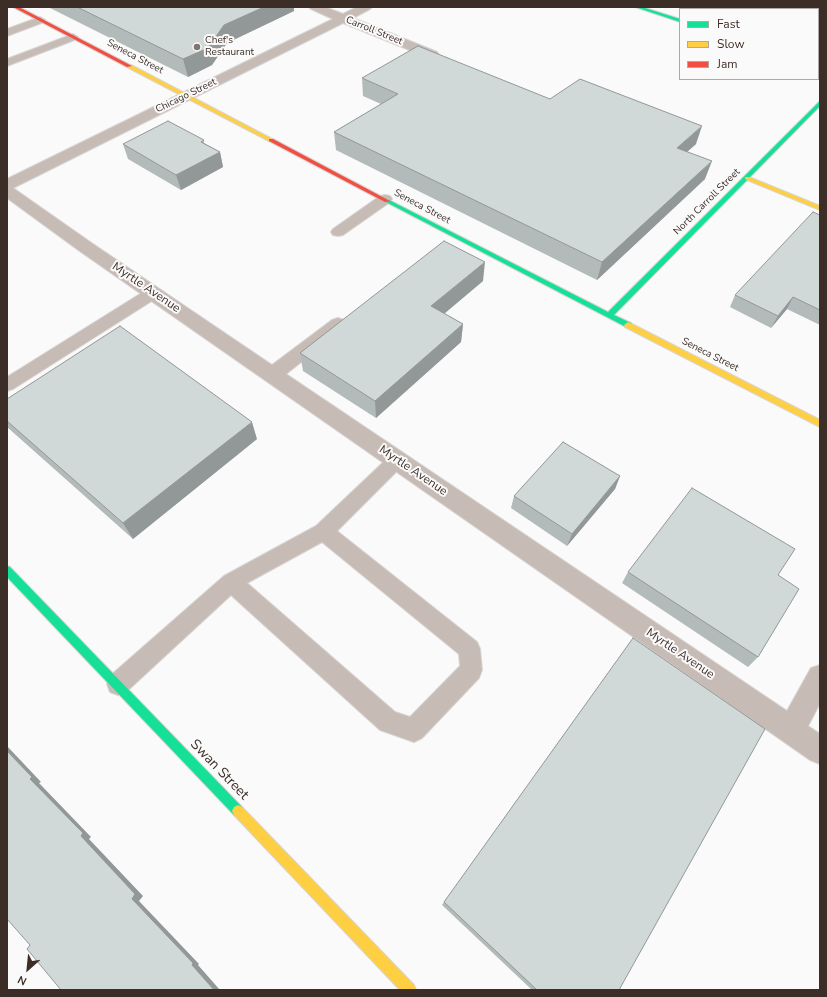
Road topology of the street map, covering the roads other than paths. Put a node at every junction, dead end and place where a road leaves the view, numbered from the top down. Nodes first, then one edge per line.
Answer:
1 (16, 7) edge
2 (315, 7) edge
3 (366, 7) edge
4 (637, 7) edge
5 (343, 18) junction
6 (40, 20) junction
7 (679, 21) edge
8 (7, 33) edge
9 (73, 37) junction
10 (433, 55) edge
11 (7, 63) edge
12 (186, 96) junction
13 (820, 103) edge
14 (747, 178) junction
15 (7, 185) edge
16 (7, 191) edge
17 (385, 199) junction
18 (820, 208) edge
19 (338, 232) dead end
20 (453, 235) junction
21 (438, 247) edge
22 (153, 293) junction
23 (352, 313) edge
24 (609, 315) junction
25 (272, 375) junction
26 (7, 385) edge
27 (820, 424) edge
28 (398, 460) junction
29 (322, 532) junction
30 (7, 570) edge
31 (231, 582) junction
32 (820, 677) edge
33 (118, 684) junction
34 (791, 730) junction
35 (820, 750) edge
36 (409, 990) edge

1 - 6 main road, Seneca Street
2 - 5 street, Carroll Street
3 - 5 street, Chicago Street
4 - 7 main road
5 - 10 street, Carroll Street
5 - 12 street, Chicago Street
6 - 8 lane
6 - 9 main road, Seneca Street
9 - 11 lane
9 - 12 main road, Seneca Street
12 - 15 street, Chicago Street
12 - 17 main road, Seneca Street
13 - 14 main road, North Carroll Street
14 - 18 main road
14 - 24 main road, North Carroll Street
16 - 22 street, Myrtle Avenue
17 - 19 lane
17 - 20 main road, Seneca Street
20 - 21 street
20 - 24 main road, Seneca Street
22 - 25 street, Myrtle Avenue
22 - 26 lane
23 - 25 street
24 - 27 main road, Seneca Street
25 - 28 street, Myrtle Avenue
28 - 29 lane
28 - 34 street, Myrtle Avenue
29 - 31 lane
29 - 31 lane
30 - 33 main road, Swan Street
31 - 33 lane
32 - 34 street
33 - 36 main road, Swan Street
34 - 35 street, Myrtle Avenue

